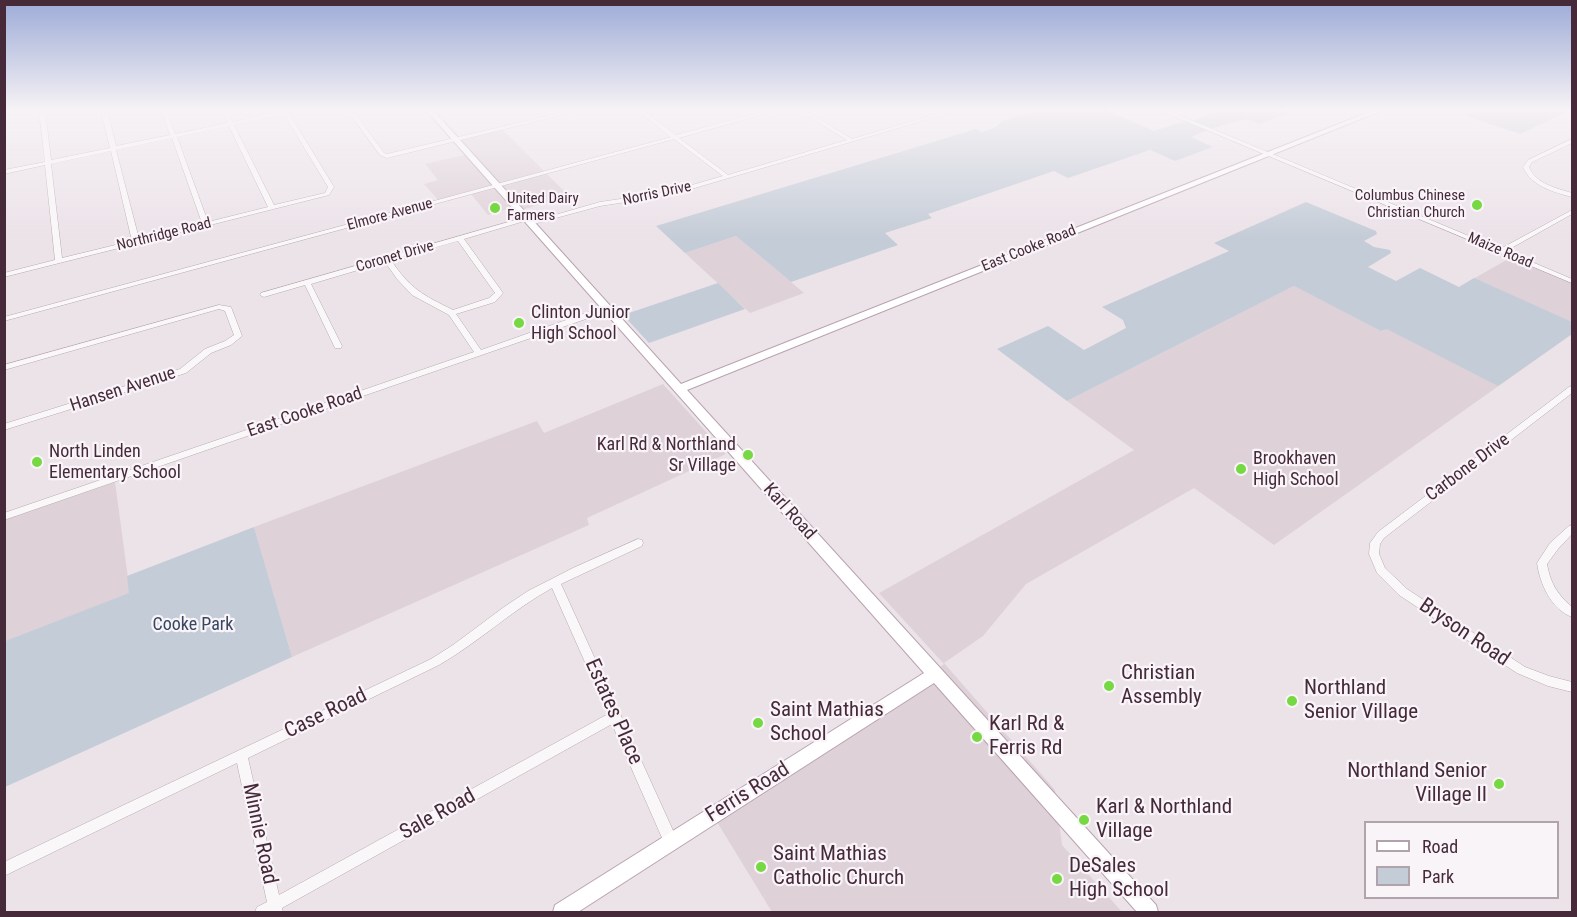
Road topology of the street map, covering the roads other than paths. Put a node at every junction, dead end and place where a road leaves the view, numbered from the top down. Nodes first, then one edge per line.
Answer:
1 (47, 153) edge
2 (94, 153) edge
3 (114, 153) edge
4 (180, 153) edge
5 (245, 153) edge
6 (310, 153) edge
7 (381, 153) edge
8 (401, 153) edge
9 (467, 153) edge
10 (617, 153) edge
11 (696, 153) edge
12 (811, 153) edge
13 (1265, 153) edge
14 (1271, 153) edge
15 (1547, 153) edge
16 (1268, 154) junction
17 (48, 162) junction
18 (4, 172) edge
19 (728, 177) junction
20 (496, 186) junction
21 (1572, 195) edge
22 (272, 208) junction
23 (1572, 212) edge
24 (528, 221) junction
25 (206, 224) junction
26 (460, 239) junction
27 (136, 242) junction
28 (1501, 251) junction
29 (387, 260) junction
30 (59, 262) junction
31 (4, 275) edge
32 (1572, 281) edge
33 (307, 283) junction
34 (264, 295) dead end
35 (606, 309) junction
36 (452, 313) junction
37 (4, 319) edge
38 (338, 346) dead end
39 (479, 353) junction
40 (4, 368) edge
41 (678, 388) junction
42 (1572, 389) edge
43 (4, 427) edge
44 (4, 518) edge
45 (1572, 529) edge
46 (638, 543) dead end
47 (1374, 554) joint
48 (555, 582) junction
49 (1572, 613) edge
50 (935, 674) junction
51 (1572, 687) edge
52 (614, 717) junction
53 (241, 755) junction
54 (671, 842) junction
55 (4, 869) edge
56 (271, 910) edge
57 (562, 912) edge
58 (1149, 912) edge

1 - 17 street
2 - 17 street
3 - 27 street
4 - 25 street
5 - 22 street
6 - 22 street, Northridge Road
7 - 8 street
9 - 20 main road, Karl Road
10 - 20 street, Elmore Avenue
11 - 19 street
12 - 19 street, Norris Drive
13 - 16 street, Maize Road
14 - 16 main road, East Cooke Road
15 - 21 street
16 - 28 street, Maize Road
16 - 41 main road, East Cooke Road
17 - 18 street
17 - 30 street
19 - 24 street, Norris Drive
20 - 24 main road, Karl Road
20 - 37 street, Elmore Avenue
22 - 25 street, Northridge Road
23 - 28 street
24 - 26 street, Coronet Drive
24 - 35 main road, Karl Road
25 - 27 street, Northridge Road
26 - 29 street, Coronet Drive
26 - 36 street
27 - 30 street, Northridge Road
28 - 32 street, Maize Road
29 - 33 street, Coronet Drive
29 - 36 street
30 - 31 street, Northridge Road
33 - 34 street, Coronet Drive
33 - 38 street
35 - 39 street, East Cooke Road
35 - 41 main road, Karl Road
36 - 39 street
39 - 44 street, East Cooke Road
40 - 43 street, Hansen Avenue
41 - 50 main road, Karl Road
42 - 47 street, Carbone Drive
45 - 49 street
46 - 48 street, Case Road
47 - 51 street, Bryson Road
48 - 52 street, Estates Place
48 - 53 street, Case Road
50 - 54 main road, Ferris Road
50 - 58 main road, Karl Road
52 - 54 street, Estates Place
52 - 56 street, Sale Road
53 - 55 street, Case Road
53 - 56 street, Minnie Road
54 - 57 main road, Ferris Road

